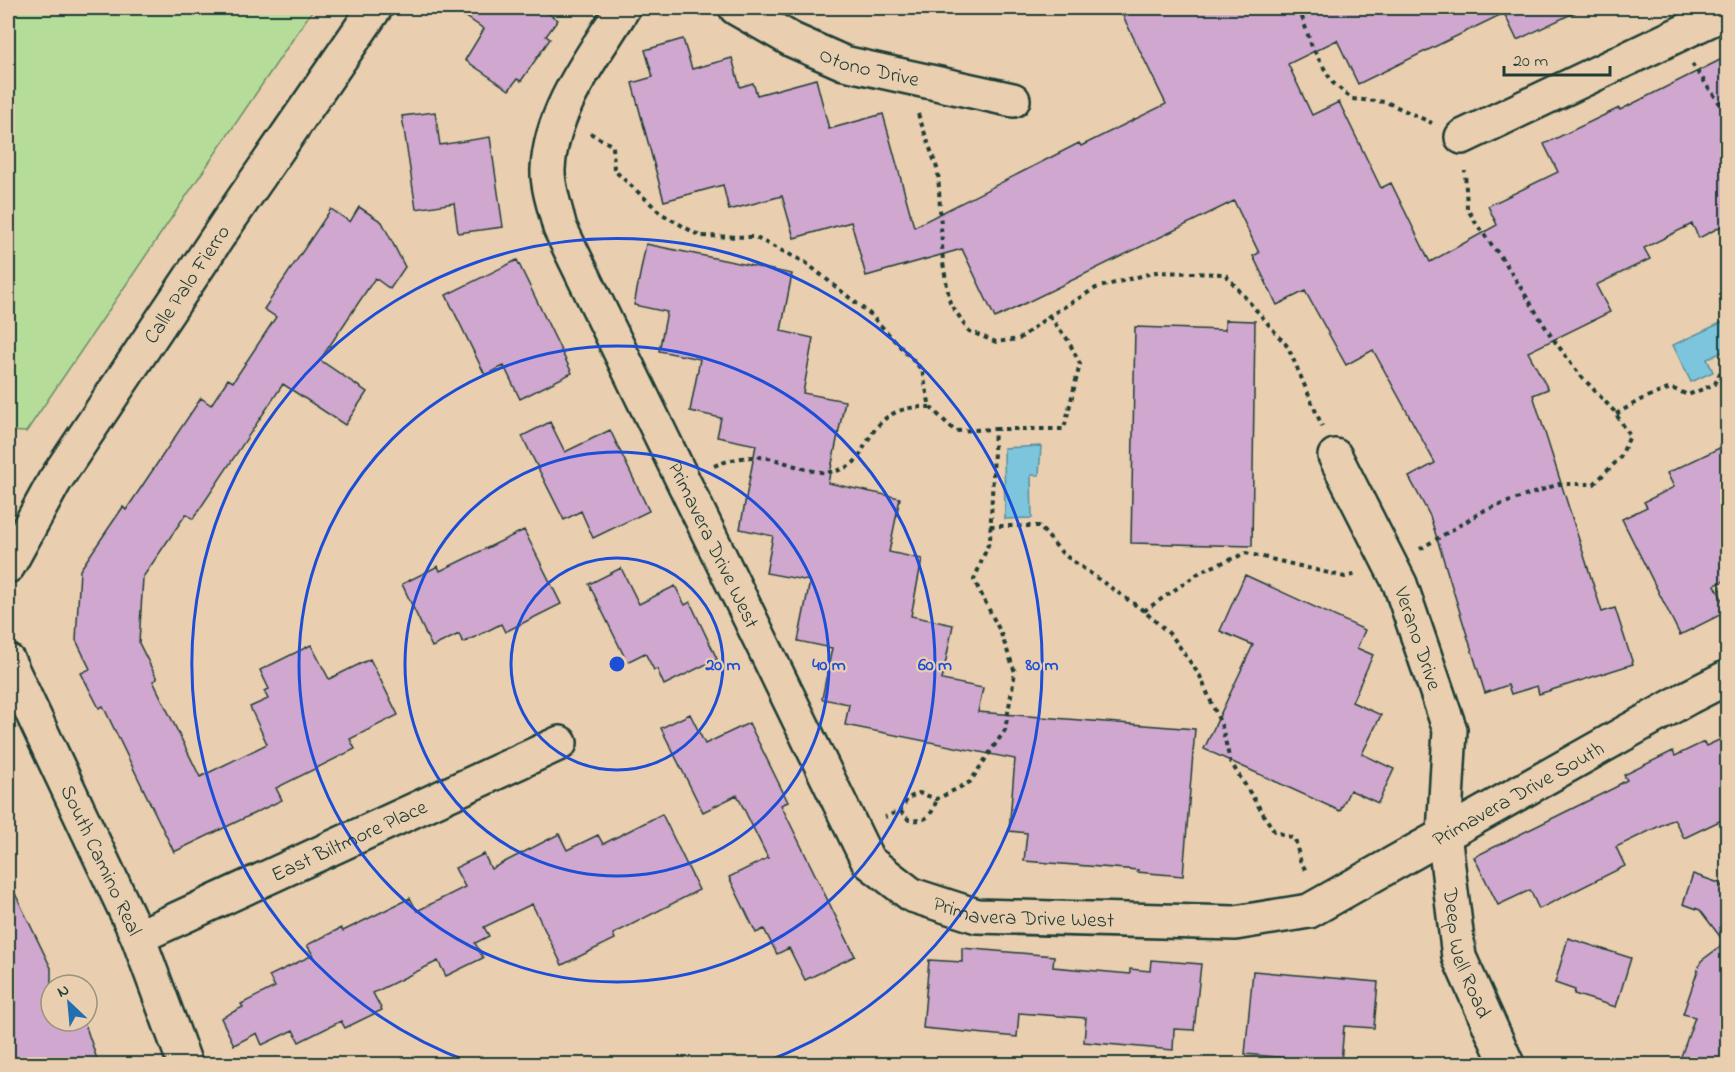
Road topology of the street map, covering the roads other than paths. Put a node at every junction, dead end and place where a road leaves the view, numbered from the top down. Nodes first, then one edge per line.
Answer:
1 (375, 8) edge
2 (623, 8) edge
3 (736, 8) edge
4 (1728, 11) edge
5 (1013, 100) dead end
6 (1462, 137) road end
7 (1335, 456) road end
8 (8, 566) edge
9 (8, 661) edge
10 (1728, 677) edge
11 (560, 743) dead end
12 (1444, 834) junction
13 (1316, 906) joint
14 (138, 937) junction
15 (185, 1065) edge
16 (1507, 1065) edge

1 - 8 street, Calle Palo Fierro
2 - 13 street, Primavera Drive West
3 - 5 street, Otono Drive
4 - 6 street
7 - 12 street, Verano Drive
9 - 14 street, South Camino Real
10 - 12 street, Primavera Drive South
11 - 14 street, East Biltmore Place
12 - 13 street, Primavera Drive South
12 - 16 street, Deep Well Road
14 - 15 street, South Camino Real

